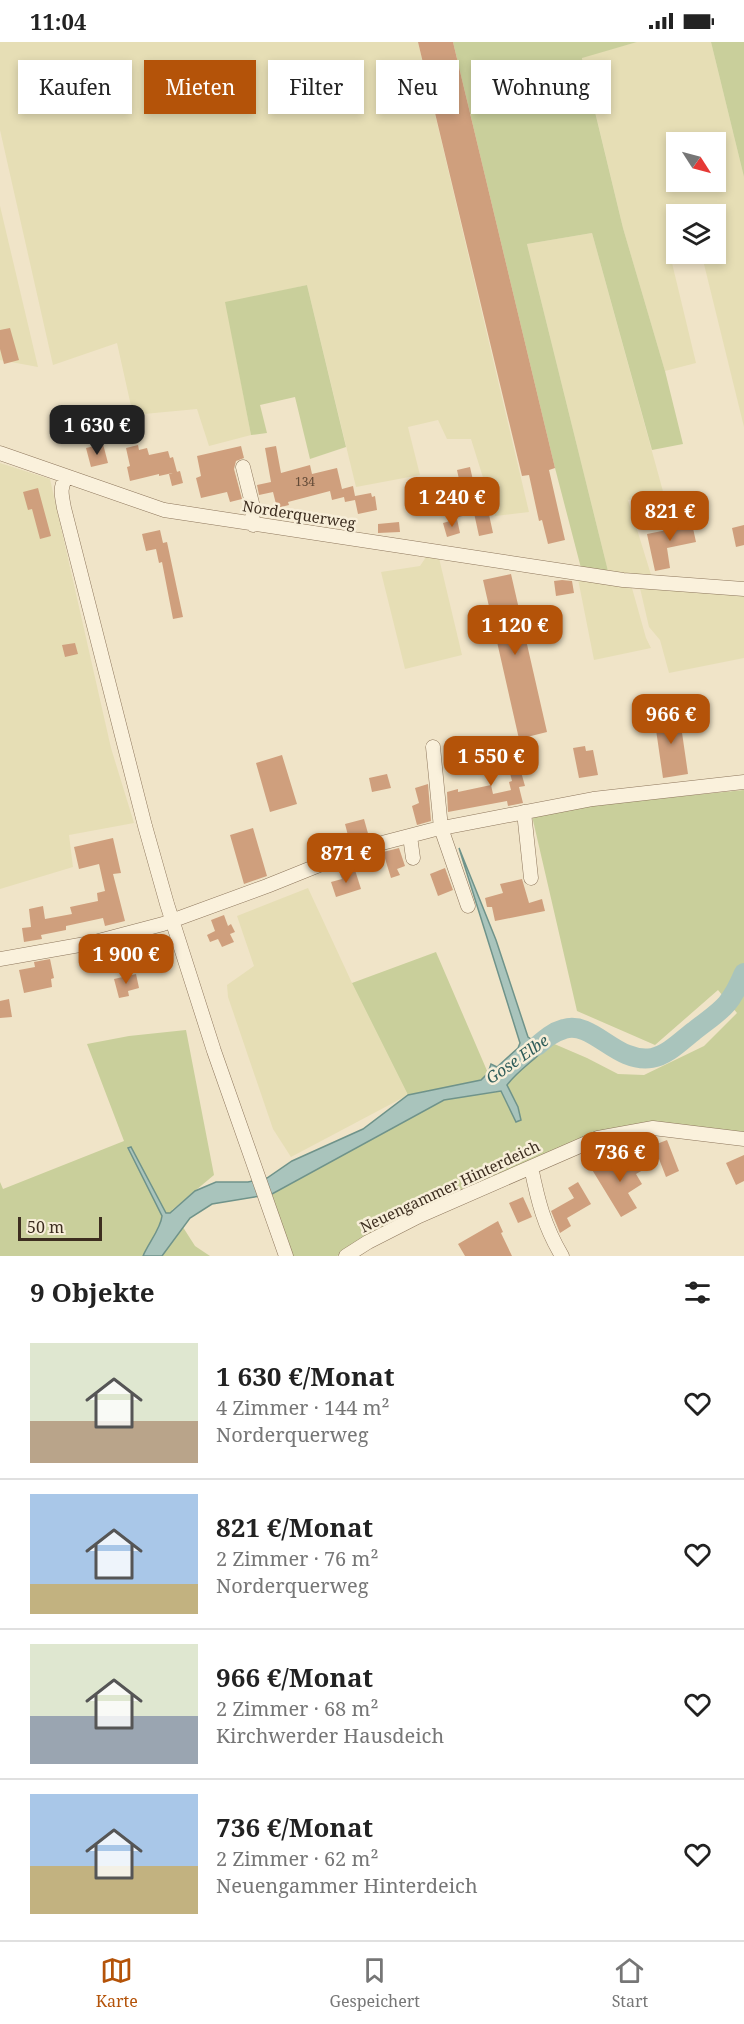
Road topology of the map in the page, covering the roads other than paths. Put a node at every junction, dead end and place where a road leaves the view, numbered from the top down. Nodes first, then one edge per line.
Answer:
1 (0, 453) edge
2 (243, 467) dead end
3 (66, 478) junction
4 (253, 525) junction
5 (744, 589) edge
6 (433, 747) dead end
7 (744, 782) edge
8 (524, 812) junction
9 (441, 828) junction
10 (410, 836) junction
11 (413, 858) dead end
12 (531, 878) dead end
13 (468, 906) dead end
14 (173, 921) junction
15 (0, 959) edge
16 (744, 1139) edge
17 (531, 1167) junction
18 (286, 1256) edge
19 (346, 1256) edge
20 (562, 1256) edge

1 - 3 street, Norderquerweg
2 - 4 street
3 - 4 street, Norderquerweg
3 - 14 street
4 - 5 street, Norderquerweg
6 - 9 street
7 - 8 street
8 - 9 street
8 - 12 street
9 - 10 street
9 - 13 street
10 - 11 street
10 - 14 street
14 - 15 street
14 - 18 street
16 - 17 street, Neuengammer Hinterdeich
17 - 19 street, Neuengammer Hinterdeich
17 - 20 street

